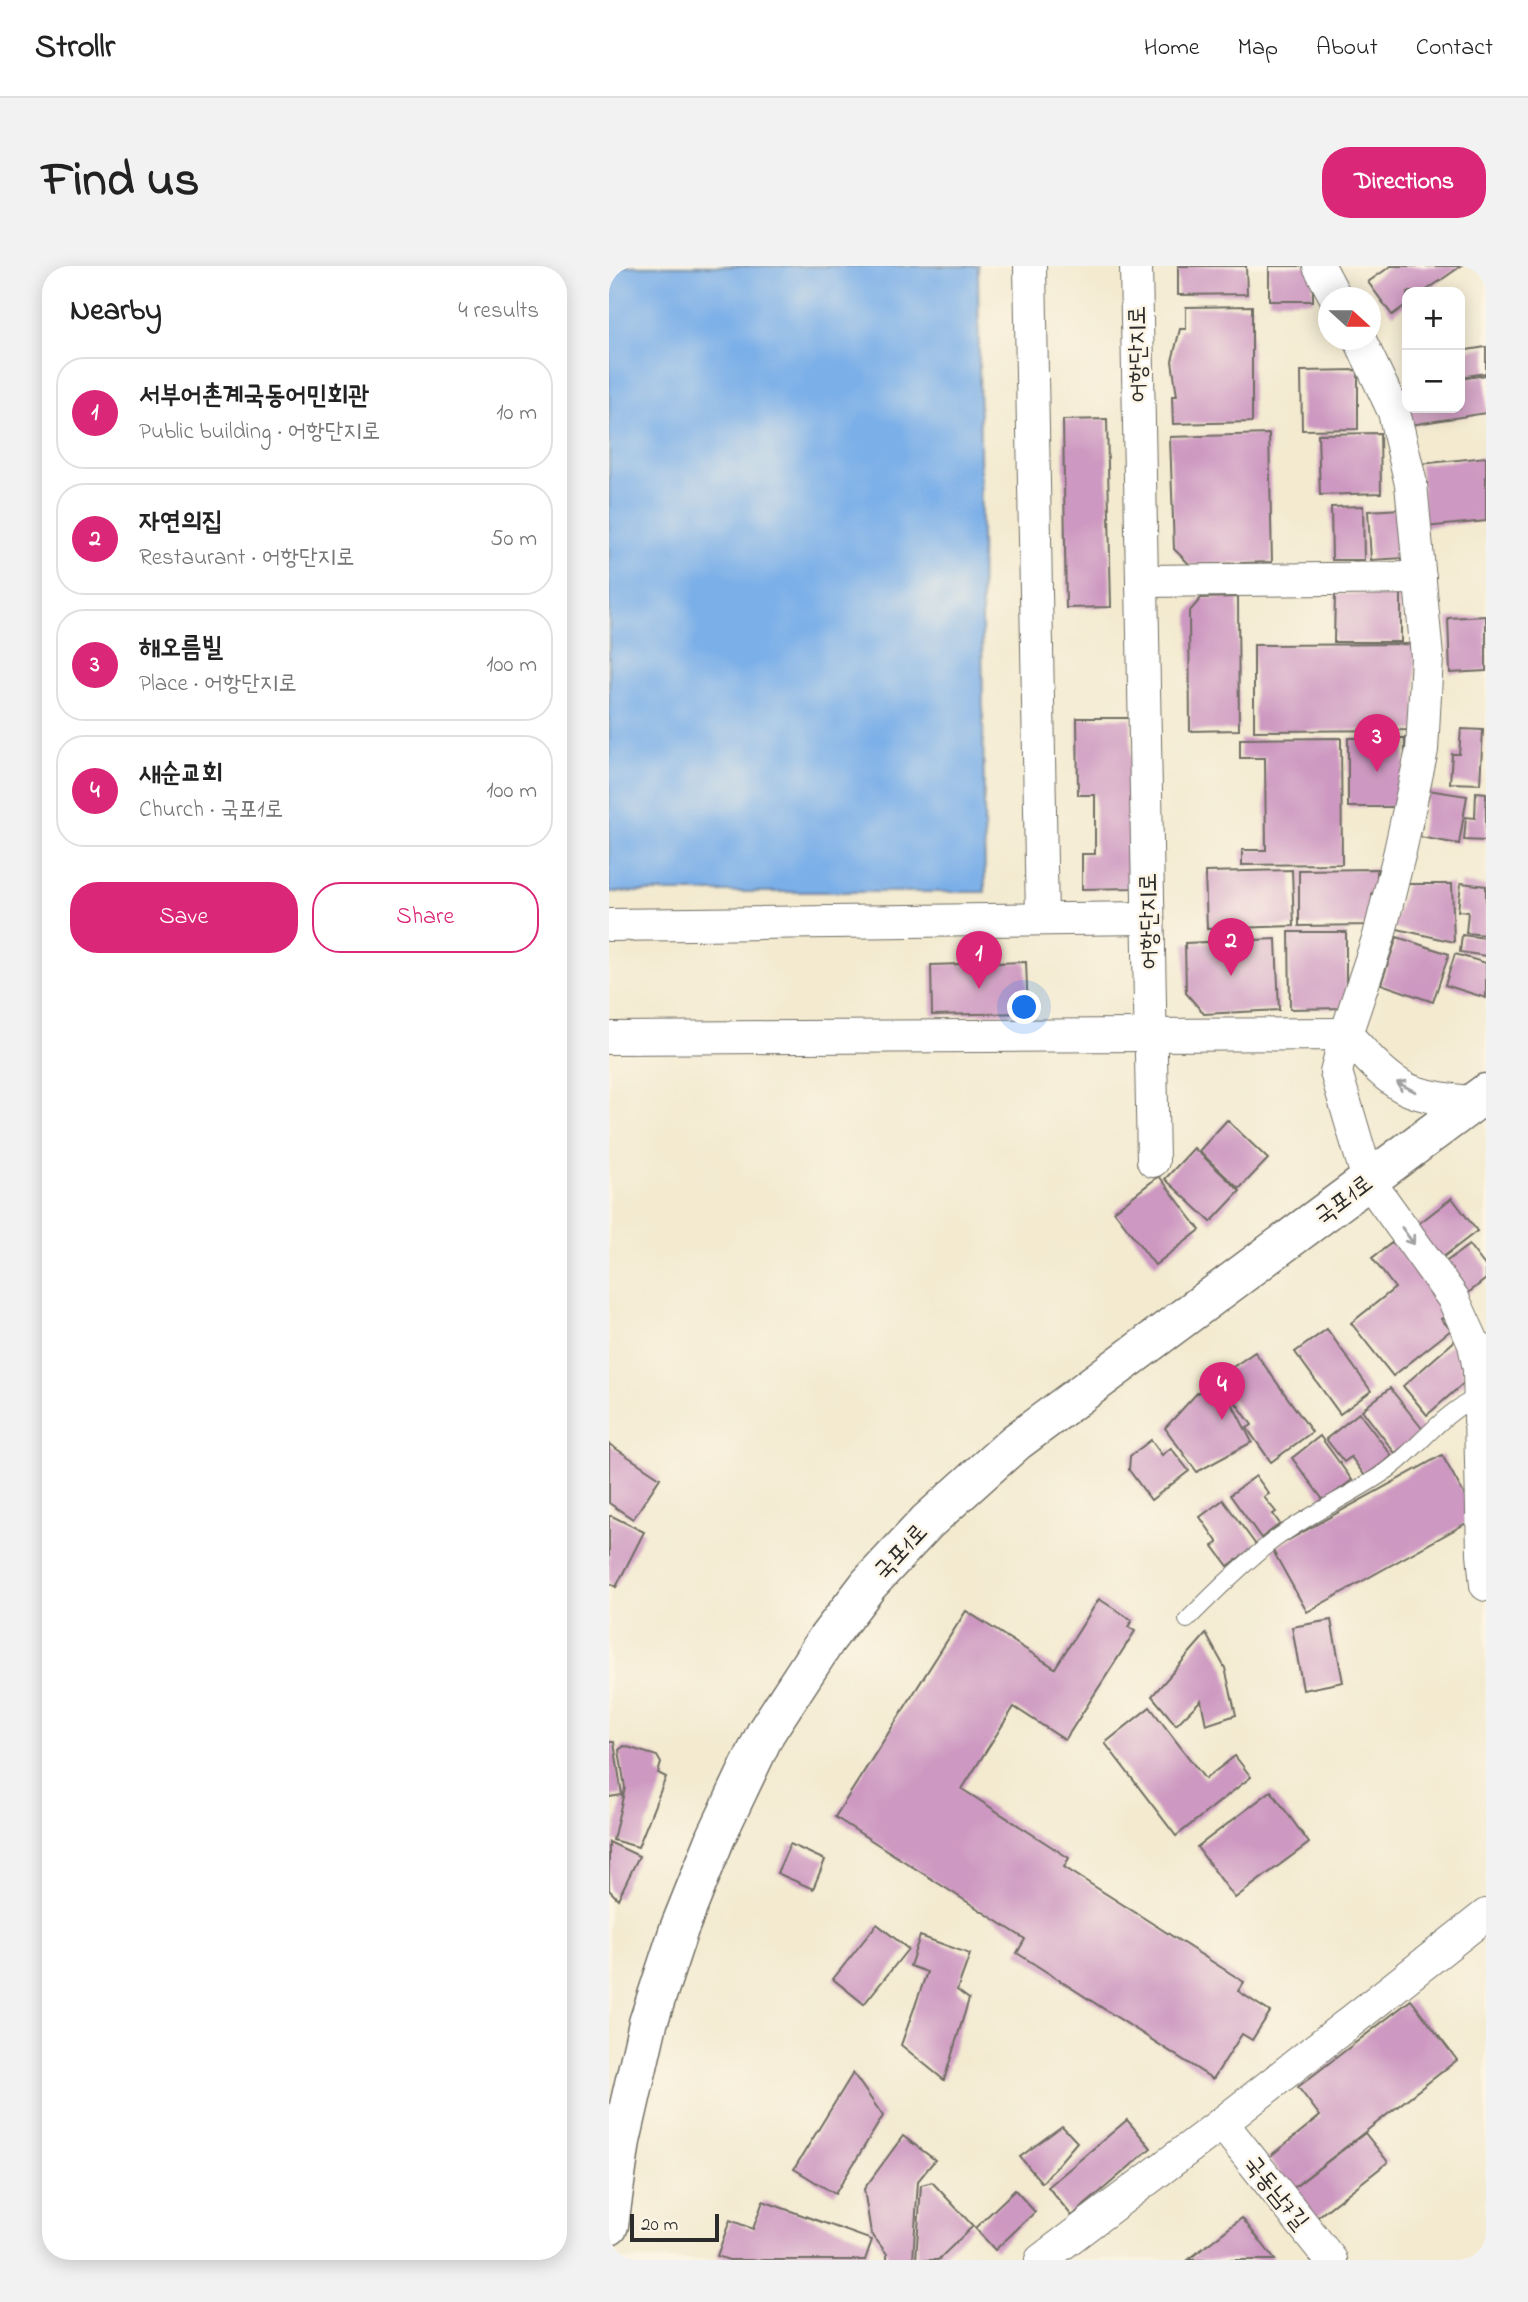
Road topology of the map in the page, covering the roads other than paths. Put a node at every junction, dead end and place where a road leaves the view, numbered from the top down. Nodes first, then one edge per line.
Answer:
1 (1030, 266) edge
2 (1136, 266) edge
3 (1319, 266) edge
4 (1330, 287) edge
5 (1365, 350) edge
6 (1420, 578) junction
7 (1142, 581) junction
8 (1148, 918) junction
9 (1042, 919) junction
10 (609, 925) edge
11 (1346, 1034) junction
12 (1150, 1035) junction
13 (609, 1038) edge
14 (1479, 1098) edge
15 (1153, 1161) dead end
16 (1368, 1180) junction
17 (1486, 1325) edge
18 (1479, 1383) junction
19 (1486, 1585) edge
20 (1187, 1620) dead end
21 (1486, 1915) edge
22 (1222, 2123) junction
23 (609, 2225) edge
24 (1041, 2260) edge
25 (1331, 2260) edge

1 - 9 street
2 - 7 street, 어항단지로
3 - 4 street
5 - 6 street
6 - 7 street
6 - 11 street
7 - 8 street, 어항단지로
8 - 9 street
8 - 12 street, 어항단지로
9 - 10 street
11 - 12 street
14 -> 11 street
11 - 16 street
12 - 13 street
12 - 15 street, 어항단지로
14 - 16 street, 국포1로
16 -> 18 street
16 - 23 street, 국포1로
17 - 18 street
18 - 19 street
18 - 20 lane
21 - 22 street
22 - 24 street
22 - 25 street, 국동남7길

